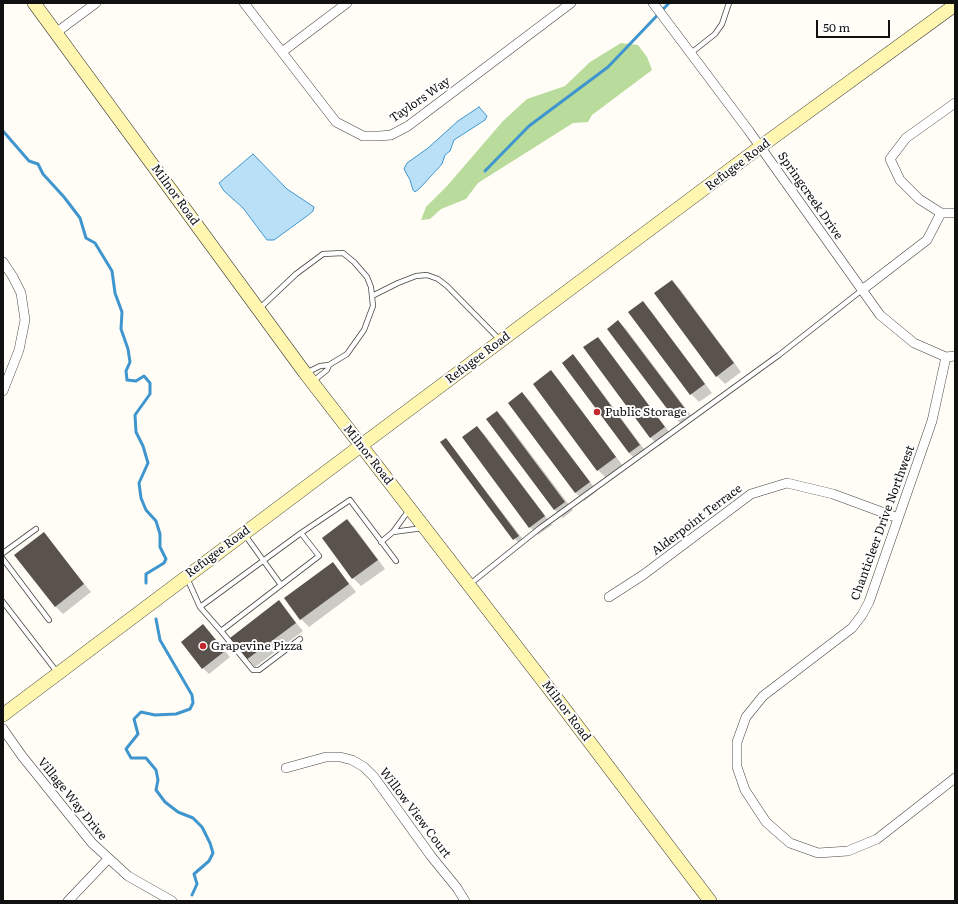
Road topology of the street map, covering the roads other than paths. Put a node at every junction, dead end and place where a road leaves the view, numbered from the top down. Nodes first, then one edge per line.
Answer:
1 (34, 3) edge
2 (96, 3) edge
3 (244, 3) edge
4 (347, 3) edge
5 (571, 3) edge
6 (729, 3) edge
7 (653, 4) edge
8 (955, 4) edge
9 (57, 32) junction
10 (282, 52) junction
11 (691, 53) junction
12 (955, 103) edge
13 (760, 147) junction
14 (941, 213) junction
15 (955, 213) edge
16 (3, 262) edge
17 (862, 290) junction
18 (372, 296) junction
19 (258, 310) junction
20 (501, 341) junction
21 (950, 356) edge
22 (329, 365) junction
23 (309, 378) junction
24 (3, 391) edge
25 (360, 446) junction
26 (409, 509) junction
27 (898, 518) junction
28 (425, 528) junction
29 (36, 529) dead end
30 (393, 532) junction
31 (244, 533) junction
32 (302, 533) junction
33 (381, 542) junction
34 (3, 553) edge
35 (3, 559) edge
36 (262, 560) junction
37 (396, 561) dead end
38 (186, 576) junction
39 (281, 585) junction
40 (469, 585) junction
41 (609, 597) dead end
42 (3, 602) edge
43 (200, 607) junction
44 (49, 620) dead end
45 (221, 631) junction
46 (300, 639) dead end
47 (58, 673) junction
48 (3, 715) edge
49 (3, 729) edge
50 (286, 768) dead end
51 (955, 778) edge
52 (108, 859) junction
53 (68, 901) edge
54 (172, 901) edge
55 (465, 901) edge
56 (710, 901) edge

1 - 9 main road, Milnor Road
2 - 9 street
3 - 10 street, Taylors Way
4 - 10 street
5 - 10 street, Taylors Way
6 - 11 lane
7 - 11 street, Springcreek Drive
8 - 13 main road, Refugee Road
9 - 19 main road, Milnor Road
11 - 13 street, Springcreek Drive
12 - 14 street
13 - 17 street, Springcreek Drive
13 - 20 main road, Refugee Road
14 - 15 street
14 - 17 street
16 - 24 street
17 - 21 street, Springcreek Drive
17 - 40 lane
18 - 19 lane
18 - 20 lane
18 - 22 lane
19 - 23 main road, Milnor Road
20 - 25 main road, Refugee Road
21 - 27 street, Chanticleer Drive Northwest
22 - 23 lane
22 - 23 lane
23 - 25 main road, Milnor Road
25 - 26 main road, Milnor Road
25 - 31 main road, Refugee Road
26 - 28 main road, Milnor Road
26 - 30 lane
27 - 41 street, Alderpoint Terrace
27 - 51 street, Chanticleer Drive Northwest
28 - 30 lane
28 - 40 main road, Milnor Road
29 - 34 lane
30 - 33 lane
31 - 36 lane
31 - 38 main road, Refugee Road
32 - 33 lane
32 - 36 lane
32 - 39 lane
33 - 37 lane
35 - 44 lane
36 - 39 lane
36 - 43 lane
38 - 43 lane
38 - 47 main road, Refugee Road
39 - 45 lane
40 - 56 main road, Milnor Road
42 - 47 lane
43 - 45 lane
45 - 46 lane
47 - 48 main road, Refugee Road
49 - 52 street, Village Way Drive
50 - 55 street, Willow View Court
52 - 53 street
52 - 54 street, Village Way Drive

